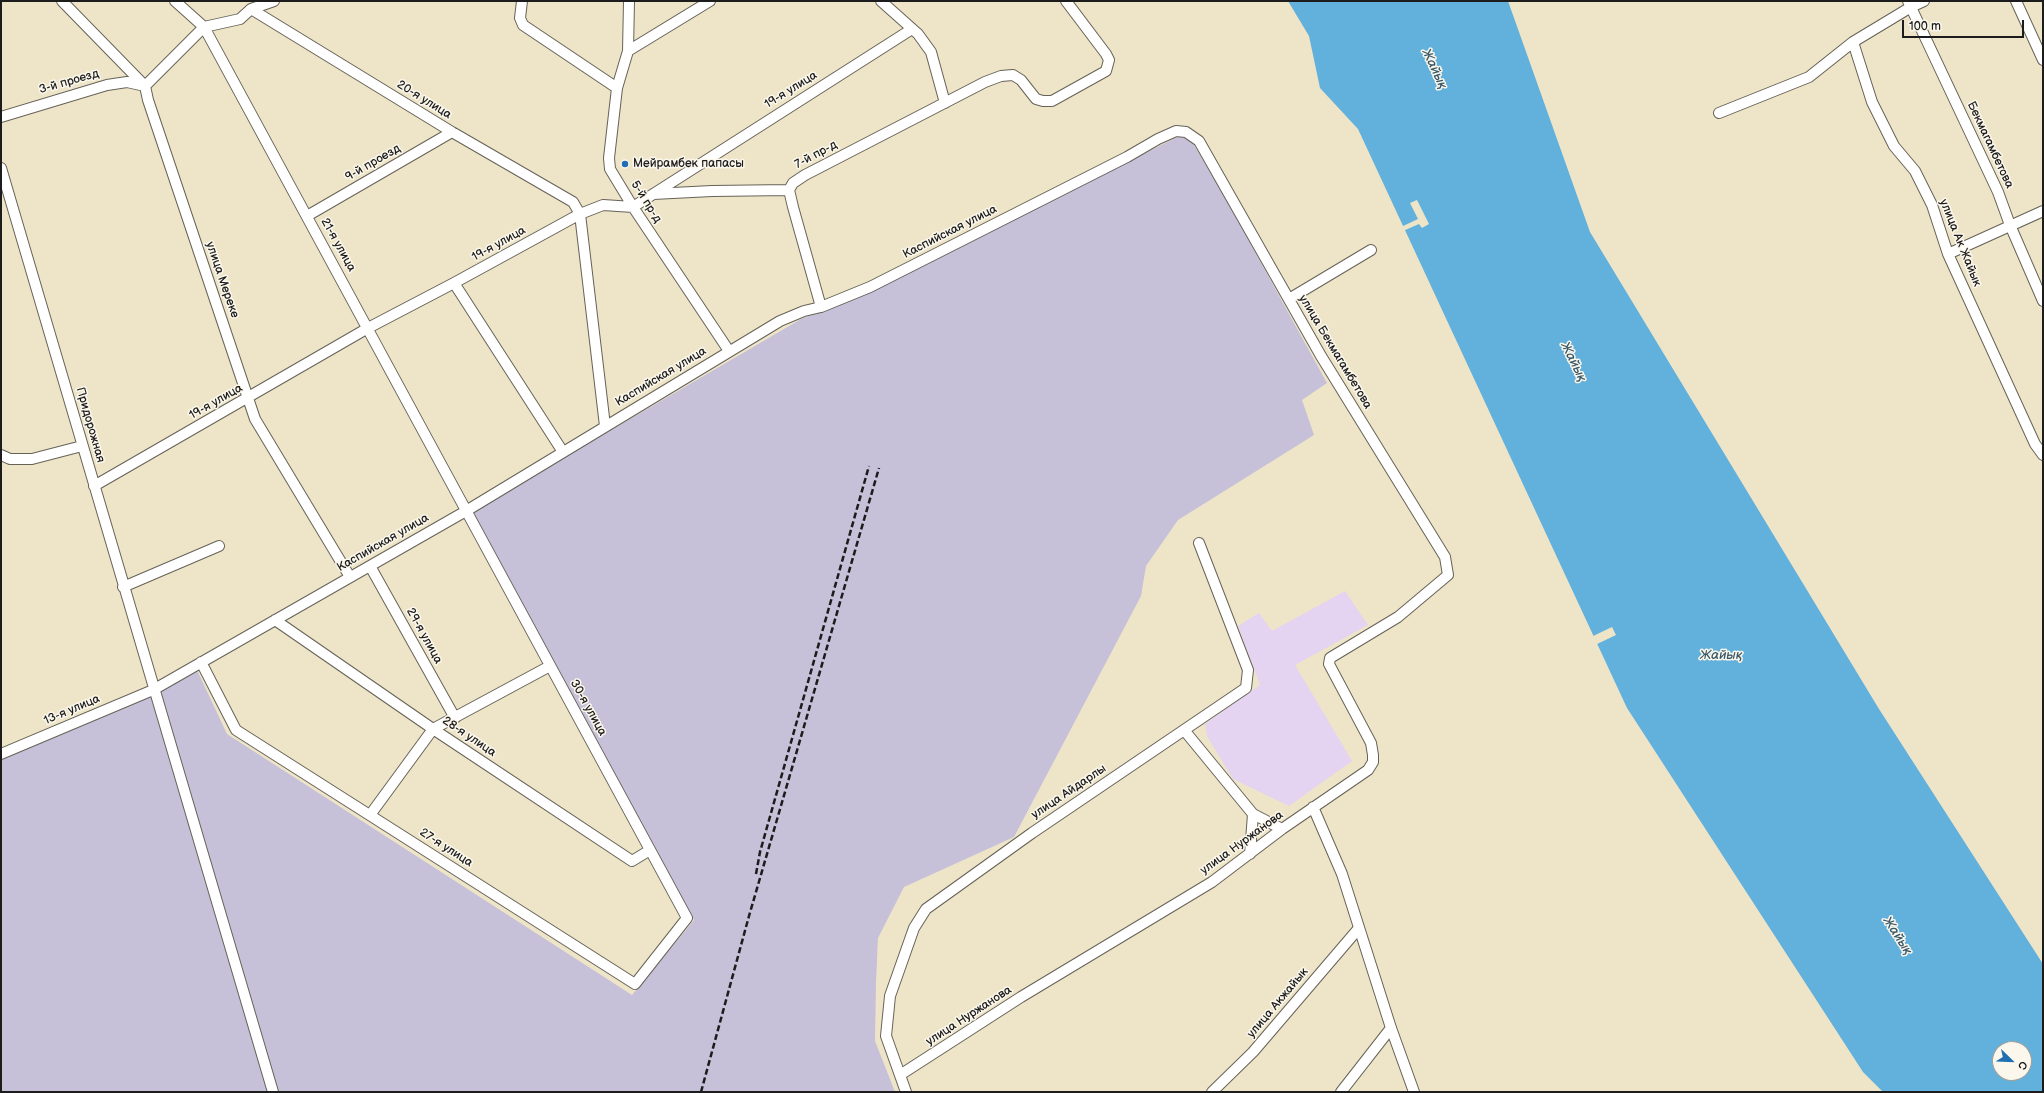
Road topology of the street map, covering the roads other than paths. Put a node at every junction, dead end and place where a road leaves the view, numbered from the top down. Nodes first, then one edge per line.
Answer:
1 (62, 1) edge
2 (175, 1) edge
3 (274, 1) edge
4 (522, 1) edge
5 (629, 1) edge
6 (710, 1) edge
7 (881, 1) edge
8 (1066, 1) edge
9 (1924, 1) edge
10 (2016, 1) edge
11 (1910, 4) edge
12 (251, 9) junction
13 (204, 27) junction
14 (912, 29) junction
15 (1853, 42) junction
16 (628, 51) junction
17 (2043, 60) edge
18 (145, 86) junction
19 (618, 88) junction
20 (945, 103) junction
21 (1719, 113) dead end
22 (1, 117) edge
23 (452, 132) junction
24 (1199, 141) joint
25 (1, 168) edge
26 (789, 190) junction
27 (651, 194) junction
28 (633, 207) junction
29 (2043, 211) edge
30 (580, 214) junction
31 (307, 216) junction
32 (2010, 226) junction
33 (1371, 250) dead end
34 (1948, 254) junction
35 (454, 283) junction
36 (1289, 299) junction
37 (2043, 301) edge
38 (821, 307) junction
39 (368, 328) junction
40 (729, 351) junction
41 (249, 398) junction
42 (604, 426) junction
43 (82, 446) junction
44 (563, 452) junction
45 (2043, 455) edge
46 (1, 456) edge
47 (94, 486) junction
48 (466, 511) junction
49 (1199, 543) dead end
50 (219, 546) dead end
51 (370, 566) junction
52 (1448, 575) joint
53 (350, 577) junction
54 (123, 587) junction
55 (275, 620) junction
56 (201, 662) junction
57 (550, 666) junction
58 (153, 690) junction
59 (455, 718) junction
60 (433, 729) junction
61 (1184, 730) junction
62 (1, 754) edge
63 (1313, 807) junction
64 (1253, 814) junction
65 (370, 815) junction
66 (1282, 829) junction
67 (650, 850) junction
68 (1250, 854) junction
69 (687, 918) joint
70 (1360, 928) junction
71 (1391, 1028) junction
72 (900, 1075) junction
73 (1413, 1091) edge
74 (273, 1092) edge
75 (906, 1092) edge
76 (1212, 1092) edge
77 (1341, 1092) edge

1 - 18 street
2 - 13 street, 21-я улица
3 - 12 street
4 - 19 street
5 - 16 street, 5-й пр-д
6 - 16 street
7 - 14 street
8 - 20 street
9 - 11 street
10 - 17 street
11 - 15 street
11 - 32 street, Бекмагамбетова
12 - 13 street
12 - 23 street, 20-я улица
13 - 18 street
13 - 31 street, 21-я улица
14 - 20 street
14 - 27 street, 19-я улица
15 - 21 street
15 - 34 street, улица Ак Жайык
16 - 19 street, 5-й пр-д
18 - 22 street, 3-й проезд
18 - 41 street, улица Мереке
19 - 28 street, 5-й пр-д
20 - 26 street, 7-й пр-д
23 - 30 street, 20-я улица
23 - 31 street, 9-й проезд
24 - 36 street, улица Бекмагамбетова
24 - 38 street, Каспийская улица
25 - 43 street, Придорожная
26 - 27 street
26 - 38 street
27 - 28 street, 19-я улица
28 - 30 street, 19-я улица
28 - 40 street, 5-й пр-д
29 - 32 street
30 - 35 street, 19-я улица
30 - 42 street
31 - 39 street, 21-я улица
32 - 34 street
32 - 37 street, Бекмагамбетова
33 - 36 street
34 - 45 street, улица Ак Жайык
35 - 39 street, 19-я улица
35 - 44 street
36 - 52 street, улица Бекмагамбетова
38 - 40 street, Каспийская улица
39 - 41 street, 19-я улица
39 - 48 street, 21-я улица
40 - 42 street, Каспийская улица
41 - 47 street, 19-я улица
41 - 53 street, улица Мереке
42 - 44 street, Каспийская улица
43 - 46 street
43 - 47 street, Придорожная
44 - 48 street, Каспийская улица
47 - 54 street, Придорожная
48 - 51 street, Каспийская улица
48 - 57 street, 30-я улица
49 - 61 street, улица Айдарлы
50 - 54 street
51 - 53 street, Каспийская улица
51 - 59 street, 29-я улица
52 - 63 street, улица Нуржанова
53 - 55 street, Каспийская улица
54 - 58 street, Придорожная
55 - 56 street, Каспийская улица
55 - 60 street, 28-я улица
56 - 58 street, Каспийская улица
56 - 65 street, 27-я улица
57 - 59 street
57 - 67 street, 30-я улица
58 - 62 street, 13-я улица
58 - 74 street, Придорожная
59 - 60 street
60 - 65 street
60 - 67 street, 28-я улица
61 - 64 street
61 - 72 street, улица Айдарлы
63 - 66 street, улица Нуржанова
63 - 70 street
64 - 66 street
64 - 68 street
65 - 69 street, 27-я улица
66 - 68 street, улица Нуржанова
67 - 69 street, 30-я улица
68 - 72 street, улица Нуржанова
70 - 71 street
70 - 76 street, улица Акжайык
71 - 73 street
71 - 77 street
72 - 75 street, улица Айдарлы

